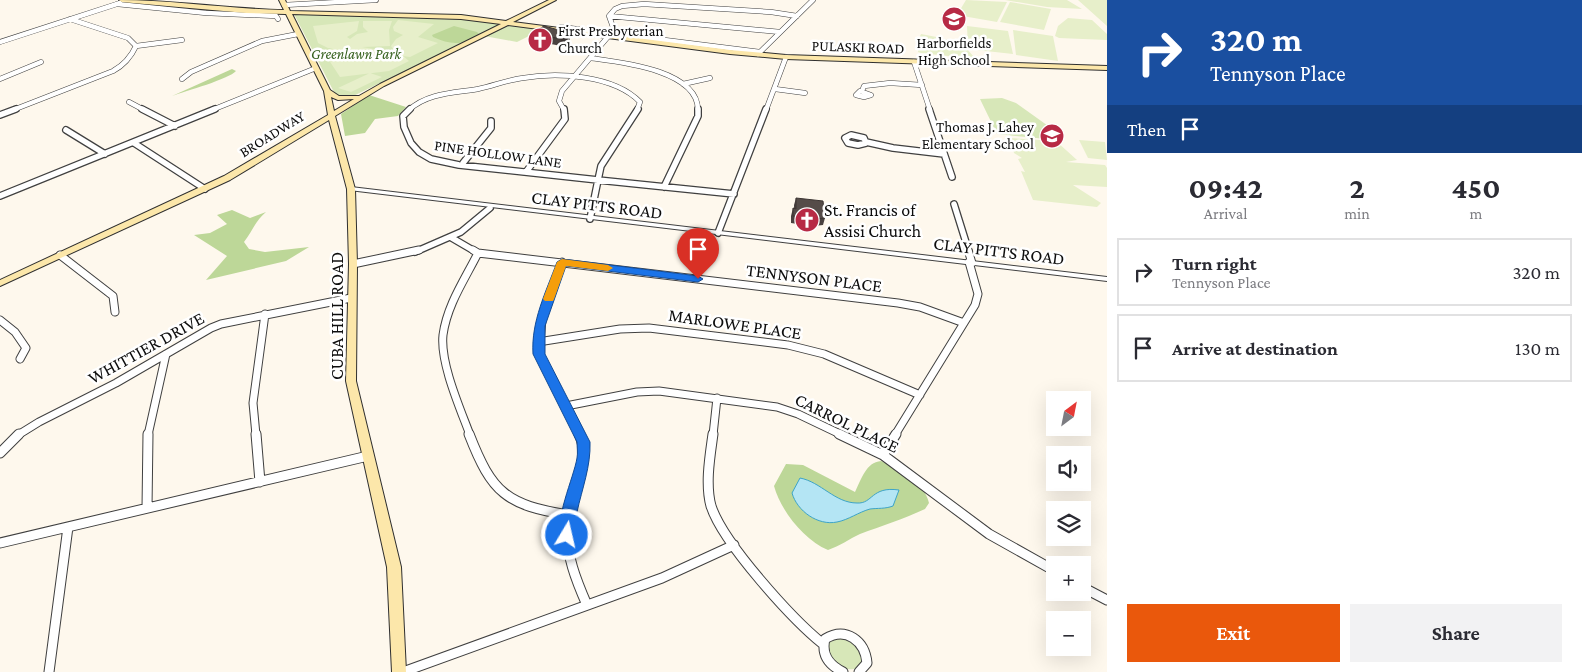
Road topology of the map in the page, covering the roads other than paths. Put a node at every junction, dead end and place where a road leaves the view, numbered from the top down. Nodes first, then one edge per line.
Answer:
1 (376, 0) edge
2 (553, 0) edge
3 (813, 0) edge
4 (121, 1) edge
5 (284, 5) edge
6 (316, 5) junction
7 (246, 11) junction
8 (609, 16) junction
9 (797, 16) junction
10 (278, 18) dead end
11 (70, 20) junction
12 (510, 23) junction
13 (561, 27) dead end
14 (780, 32) junction
15 (298, 34) junction
16 (610, 35) junction
17 (182, 40) dead end
18 (0, 42) edge
19 (136, 46) junction
20 (759, 53) junction
21 (786, 57) junction
22 (590, 58) junction
23 (41, 62) dead end
24 (914, 62) junction
25 (316, 68) junction
26 (1107, 68) edge
27 (572, 78) junction
28 (710, 78) dead end
29 (0, 79) edge
30 (182, 80) dead end
31 (683, 84) junction
32 (922, 86) junction
33 (775, 89) junction
34 (327, 91) junction
35 (862, 91) dead end
36 (368, 92) junction
37 (805, 93) dead end
38 (129, 102) dead end
39 (331, 114) junction
40 (0, 115) edge
41 (490, 121) dead end
42 (175, 126) junction
43 (66, 130) dead end
44 (299, 133) junction
45 (335, 133) junction
46 (866, 142) dead end
47 (134, 143) junction
48 (105, 154) junction
49 (944, 154) junction
50 (463, 163) junction
51 (526, 172) junction
52 (952, 177) dead end
53 (597, 180) junction
54 (664, 186) junction
55 (204, 188) junction
56 (351, 189) junction
57 (734, 194) junction
58 (0, 196) edge
59 (954, 204) dead end
60 (490, 208) junction
61 (590, 219) junction
62 (718, 233) junction
63 (452, 238) junction
64 (478, 253) junction
65 (60, 255) junction
66 (562, 262) junction
67 (971, 262) junction
68 (353, 264) junction
69 (1107, 279) edge
70 (0, 283) edge
71 (351, 298) junction
72 (115, 312) dead end
73 (265, 314) junction
74 (0, 320) edge
75 (964, 323) junction
76 (538, 342) junction
77 (166, 354) junction
78 (20, 359) dead end
79 (920, 395) junction
80 (717, 398) junction
81 (566, 406) junction
82 (0, 453) edge
83 (883, 455) junction
84 (368, 456) junction
85 (260, 482) junction
86 (146, 508) junction
87 (570, 514) junction
88 (68, 527) junction
89 (0, 543) edge
90 (734, 545) junction
91 (1046, 566) edge
92 (1091, 591) edge
93 (1107, 600) edge
94 (587, 605) junction
95 (823, 644) junction
96 (49, 672) edge
97 (399, 672) edge
98 (403, 672) edge
99 (843, 672) edge
100 (859, 672) edge

1 - 6 street
2 - 12 main road, BROADWAY
3 - 9 street
4 - 7 main road
4 - 10 street
4 - 11 street
5 - 6 street
5 - 6 street
5 - 7 main road, PULASKI ROAD
5 - 7 main road
5 - 12 main road, PULASKI ROAD
5 - 15 main road, CUBA HILL ROAD
8 - 9 street
8 - 14 street
8 - 16 street
9 - 14 street
11 - 18 street
11 - 19 street
12 - 16 main road, PULASKI ROAD
12 - 36 main road, BROADWAY
13 - 16 street
14 - 20 street
15 - 25 main road, CUBA HILL ROAD
15 - 30 street
16 - 20 main road, PULASKI ROAD
16 - 22 street
17 - 19 street
19 - 40 street
20 - 21 main road, PULASKI ROAD
21 - 24 main road, PULASKI ROAD
21 - 33 street
22 - 27 street
22 - 31 street
23 - 29 street
24 - 26 main road, PULASKI ROAD
24 - 32 street
25 - 34 main road, CUBA HILL ROAD
25 - 42 street
27 - 50 street, PINE HOLLOW LANE
27 - 51 street
27 - 53 street
28 - 31 street
31 - 54 street
32 - 35 street
32 - 49 street
33 - 37 street
33 - 57 street
34 - 36 main road
34 - 39 main road, CUBA HILL ROAD
36 - 39 main road, BROADWAY
38 - 42 street
39 - 44 main road, BROADWAY
39 - 45 main road, CUBA HILL ROAD
41 - 50 street
42 - 47 street
43 - 48 street
44 - 45 main road
44 - 55 main road, BROADWAY
45 - 56 main road, CUBA HILL ROAD
46 - 49 street
47 - 48 street
47 - 55 street
48 - 58 street
49 - 52 street
50 - 51 street, PINE HOLLOW LANE
51 - 53 street, PINE HOLLOW LANE
53 - 54 street, PINE HOLLOW LANE
53 - 61 street
54 - 57 street, PINE HOLLOW LANE
55 - 65 main road, BROADWAY
56 - 60 street, CLAY PITTS ROAD
56 - 68 main road, CUBA HILL ROAD
57 - 62 street
59 - 67 street
60 - 61 street, CLAY PITTS ROAD
60 - 63 street
61 - 62 street, CLAY PITTS ROAD
62 - 67 street, CLAY PITTS ROAD
63 - 64 street, TENNYSON PLACE
63 - 68 street
64 - 66 street, TENNYSON PLACE
64 - 87 street
65 - 70 main road, BROADWAY
65 - 72 street
66 - 75 street, TENNYSON PLACE
66 - 76 street
67 - 69 street, CLAY PITTS ROAD
67 - 75 street
68 - 71 main road, CUBA HILL ROAD
71 - 73 street, WHITTIER DRIVE
71 - 84 main road, CUBA HILL ROAD
73 - 77 street, WHITTIER DRIVE
73 - 85 street
74 - 78 street
75 - 79 street
76 - 79 street, MARLOWE PLACE
76 - 81 street
77 - 82 street, WHITTIER DRIVE
77 - 86 street
79 - 83 street
80 - 81 street, CARROL PLACE
80 - 83 street, CARROL PLACE
80 - 90 street
81 - 87 street
83 - 91 street, CARROL PLACE
84 - 85 street
84 - 97 main road, CUBA HILL ROAD
85 - 86 street
86 - 88 street
87 - 94 street
88 - 89 street
88 - 96 street
90 - 94 street
90 - 95 street
92 - 93 street
94 - 98 street
95 - 99 street
95 - 100 street

